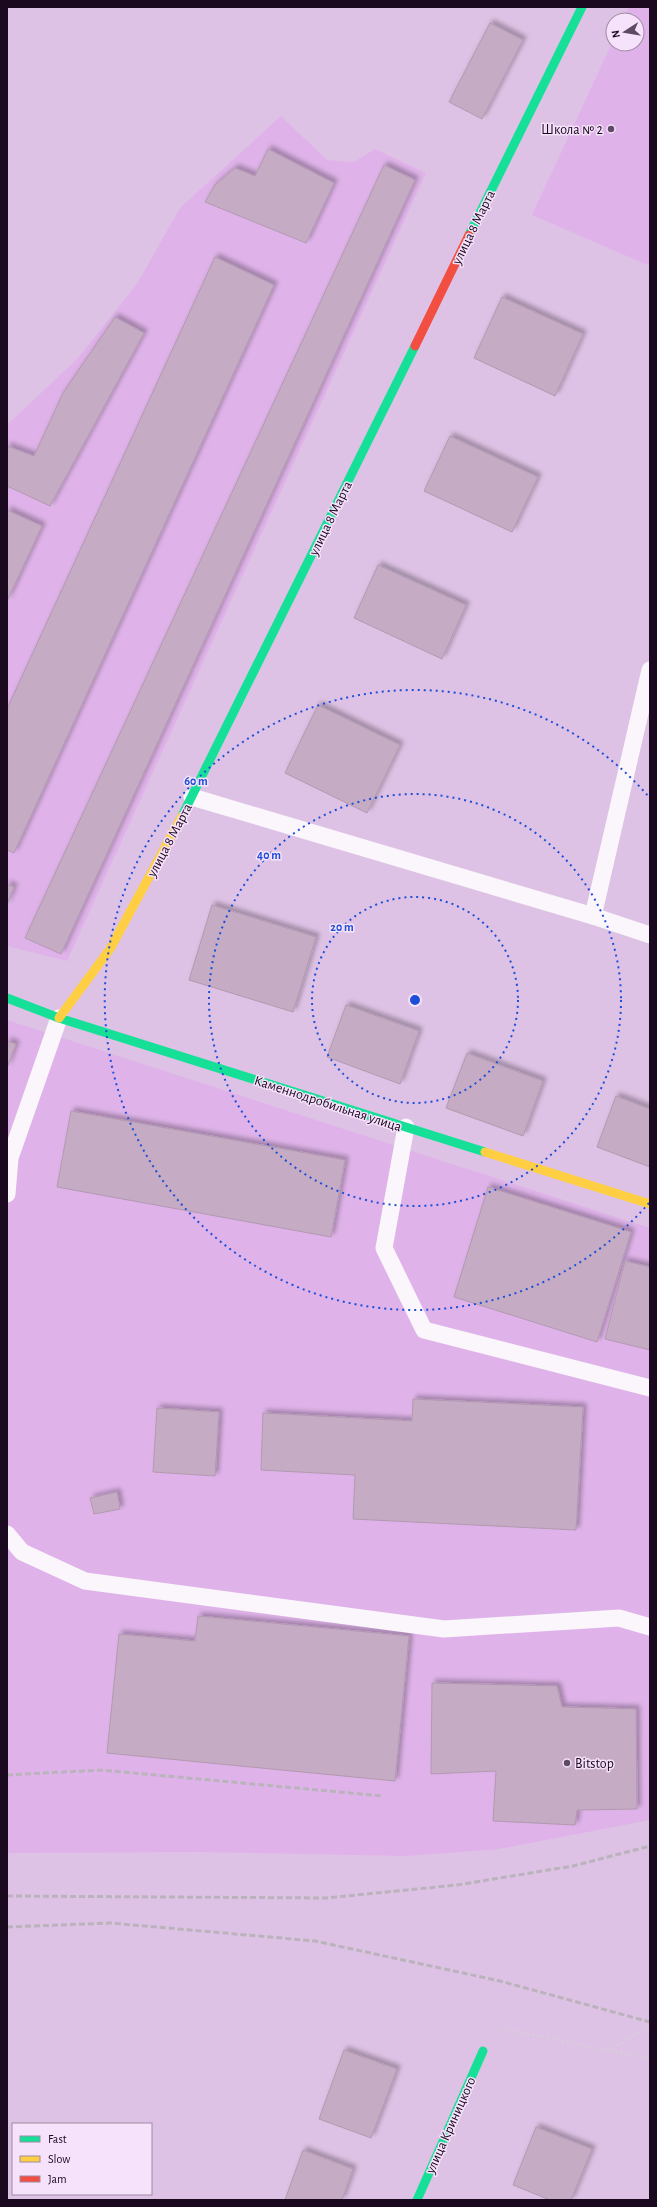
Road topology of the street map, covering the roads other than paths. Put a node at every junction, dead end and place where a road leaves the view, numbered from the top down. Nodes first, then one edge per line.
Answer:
1 (582, 7) edge
2 (650, 670) edge
3 (192, 797) junction
4 (593, 916) junction
5 (650, 935) edge
6 (7, 998) edge
7 (59, 1018) junction
8 (406, 1127) junction
9 (7, 1194) edge
10 (650, 1204) edge
11 (650, 1388) edge
12 (7, 1534) edge
13 (650, 1627) edge
14 (483, 2051) road end
15 (417, 2200) edge

1 - 3 street, улица 8 Марта
2 - 4 lane
3 - 4 lane
3 - 7 street, улица 8 Марта
4 - 5 lane
6 - 7 street, Каменнодробильная улица
7 - 8 street, Каменнодробильная улица
7 - 9 lane
8 - 10 street, Каменнодробильная улица
8 - 11 lane
12 - 13 lane
14 - 15 street, улица Криницкого

